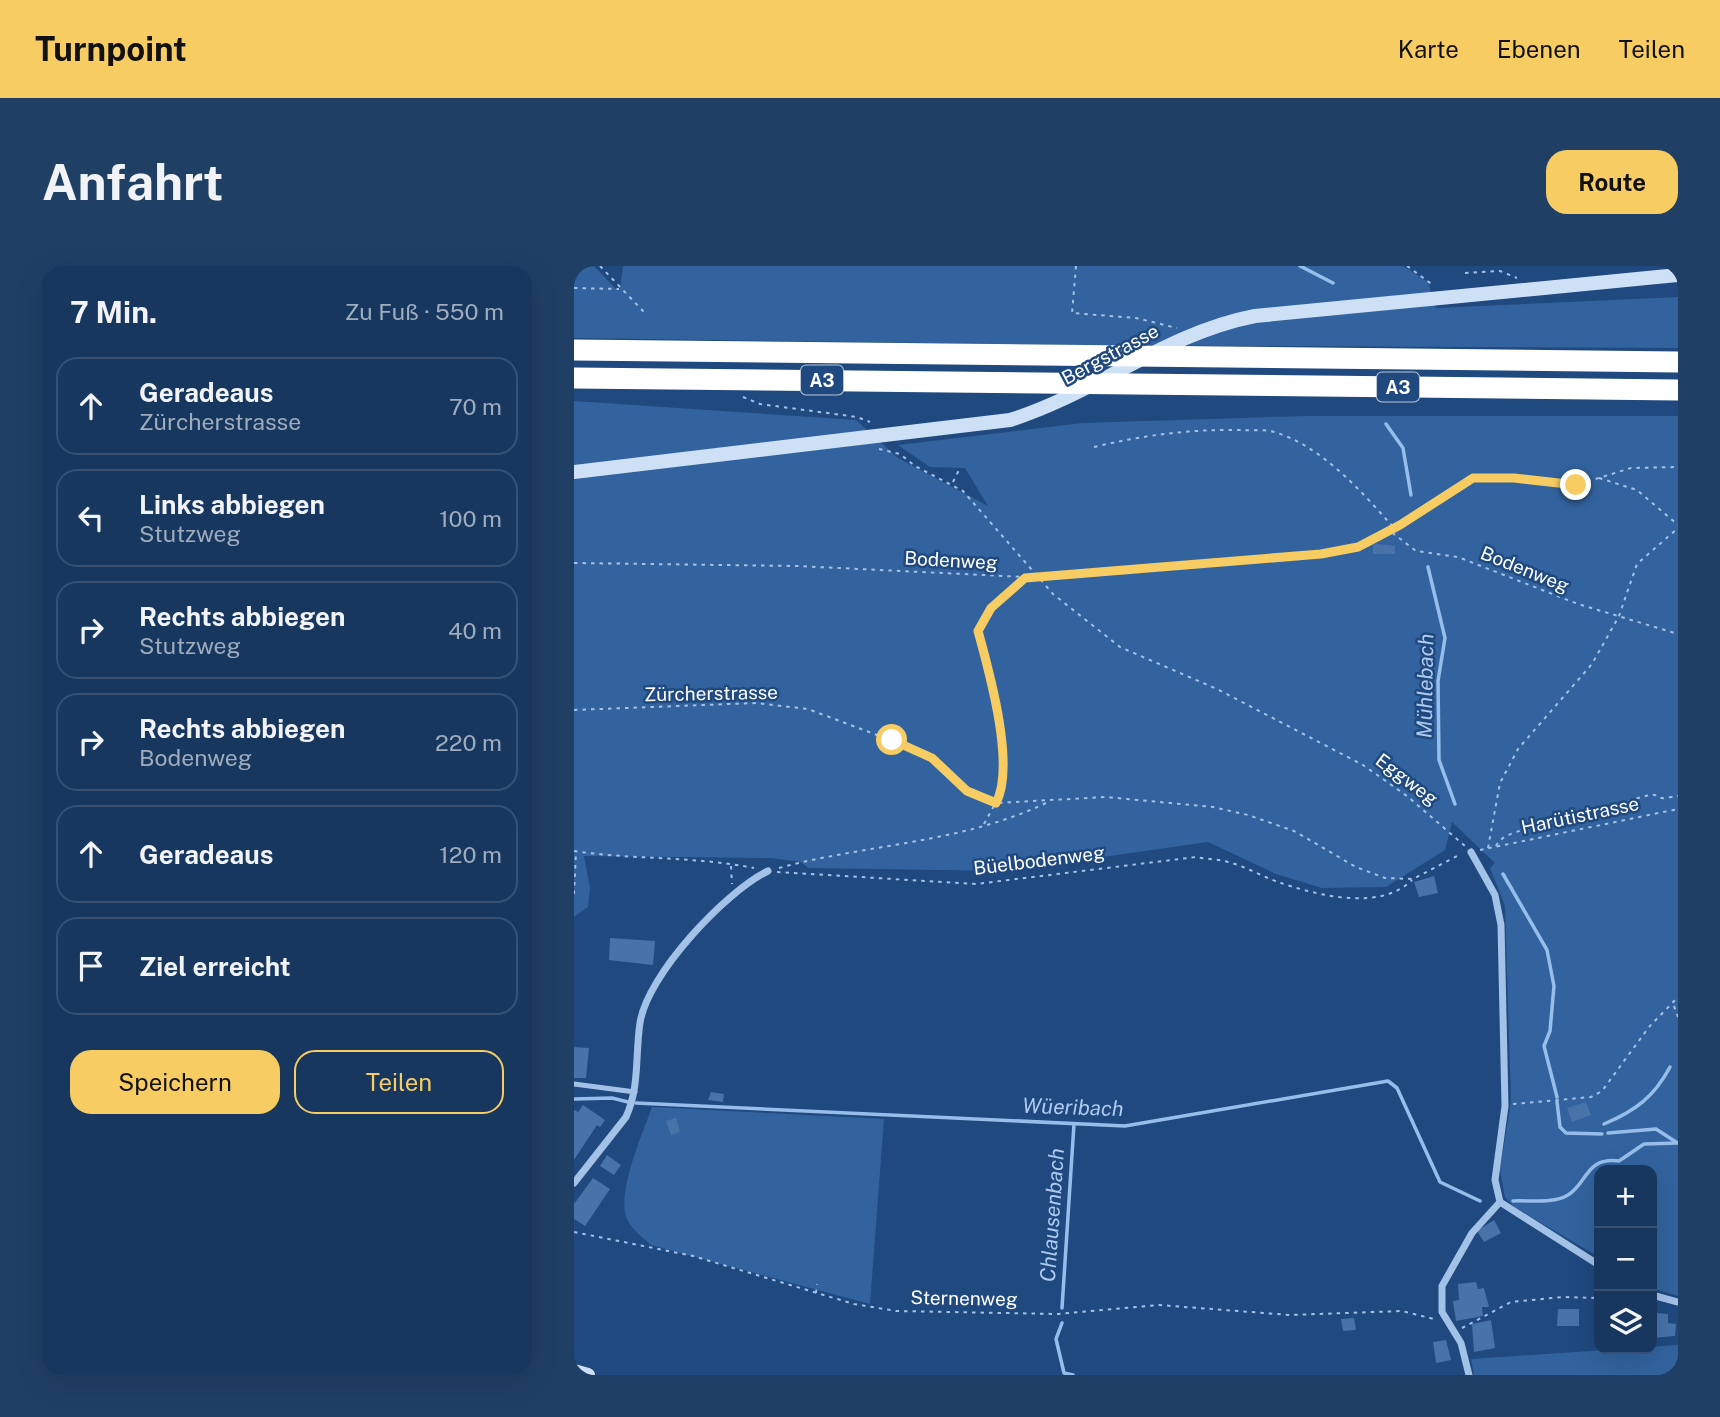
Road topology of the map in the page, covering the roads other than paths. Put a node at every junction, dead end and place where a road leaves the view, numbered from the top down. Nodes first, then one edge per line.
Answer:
1 (1653, 272) edge
2 (1678, 275) edge
3 (574, 350) edge
4 (1678, 362) edge
5 (574, 378) edge
6 (1678, 390) edge
7 (574, 472) edge
8 (1471, 852) road end
9 (768, 871) road end
10 (574, 1084) edge
11 (635, 1092) junction
12 (574, 1183) edge
13 (1500, 1202) junction
14 (1594, 1262) edge
15 (1657, 1296) edge
16 (1678, 1302) edge
17 (1469, 1375) edge

1 - 2 street, Bergstrasse
1 - 7 street, Bergstrasse
3 - 4 highway, A3
5 - 6 highway, A3
8 - 13 street
9 - 11 street
10 - 11 lane
11 - 12 street
13 - 14 street
13 - 17 street
15 - 16 street

